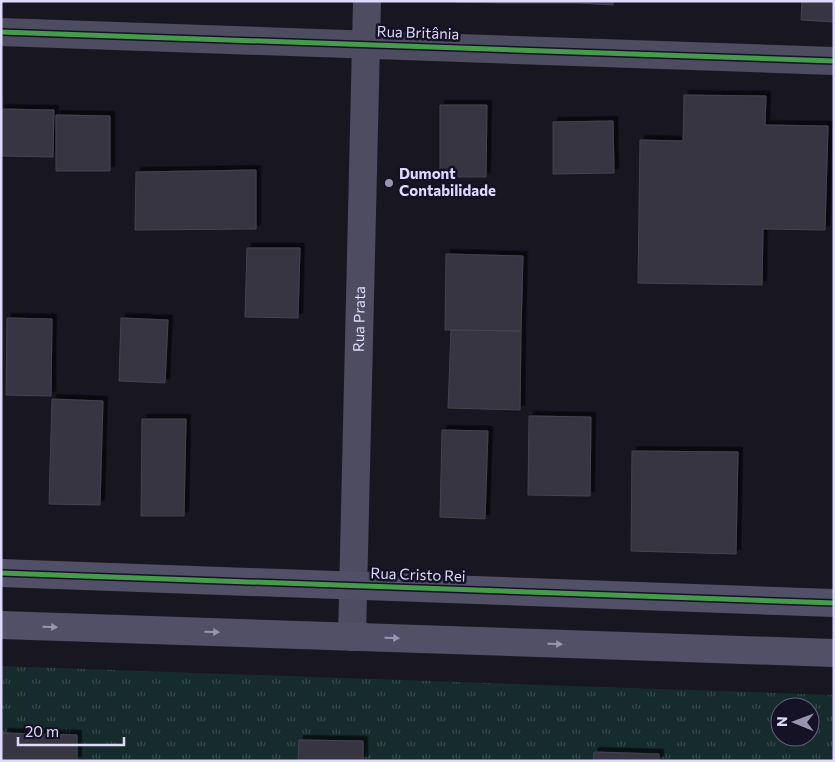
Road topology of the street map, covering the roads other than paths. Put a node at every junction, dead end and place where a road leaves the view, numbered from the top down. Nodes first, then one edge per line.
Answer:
1 (367, 1) edge
2 (1, 32) edge
3 (366, 44) junction
4 (834, 61) edge
5 (1, 573) edge
6 (353, 585) junction
7 (834, 603) edge
8 (1, 625) edge
9 (352, 637) junction
10 (834, 653) edge

1 - 3 street, Rua Prata
2 - 3 street, Rua Britânia
3 - 4 street, Rua Britânia
3 - 6 street, Rua Prata
5 - 6 street, Rua Cristo Rei
6 - 7 street, Rua Cristo Rei
6 - 9 street, Rua Prata
8 -> 9 street
9 -> 10 street

